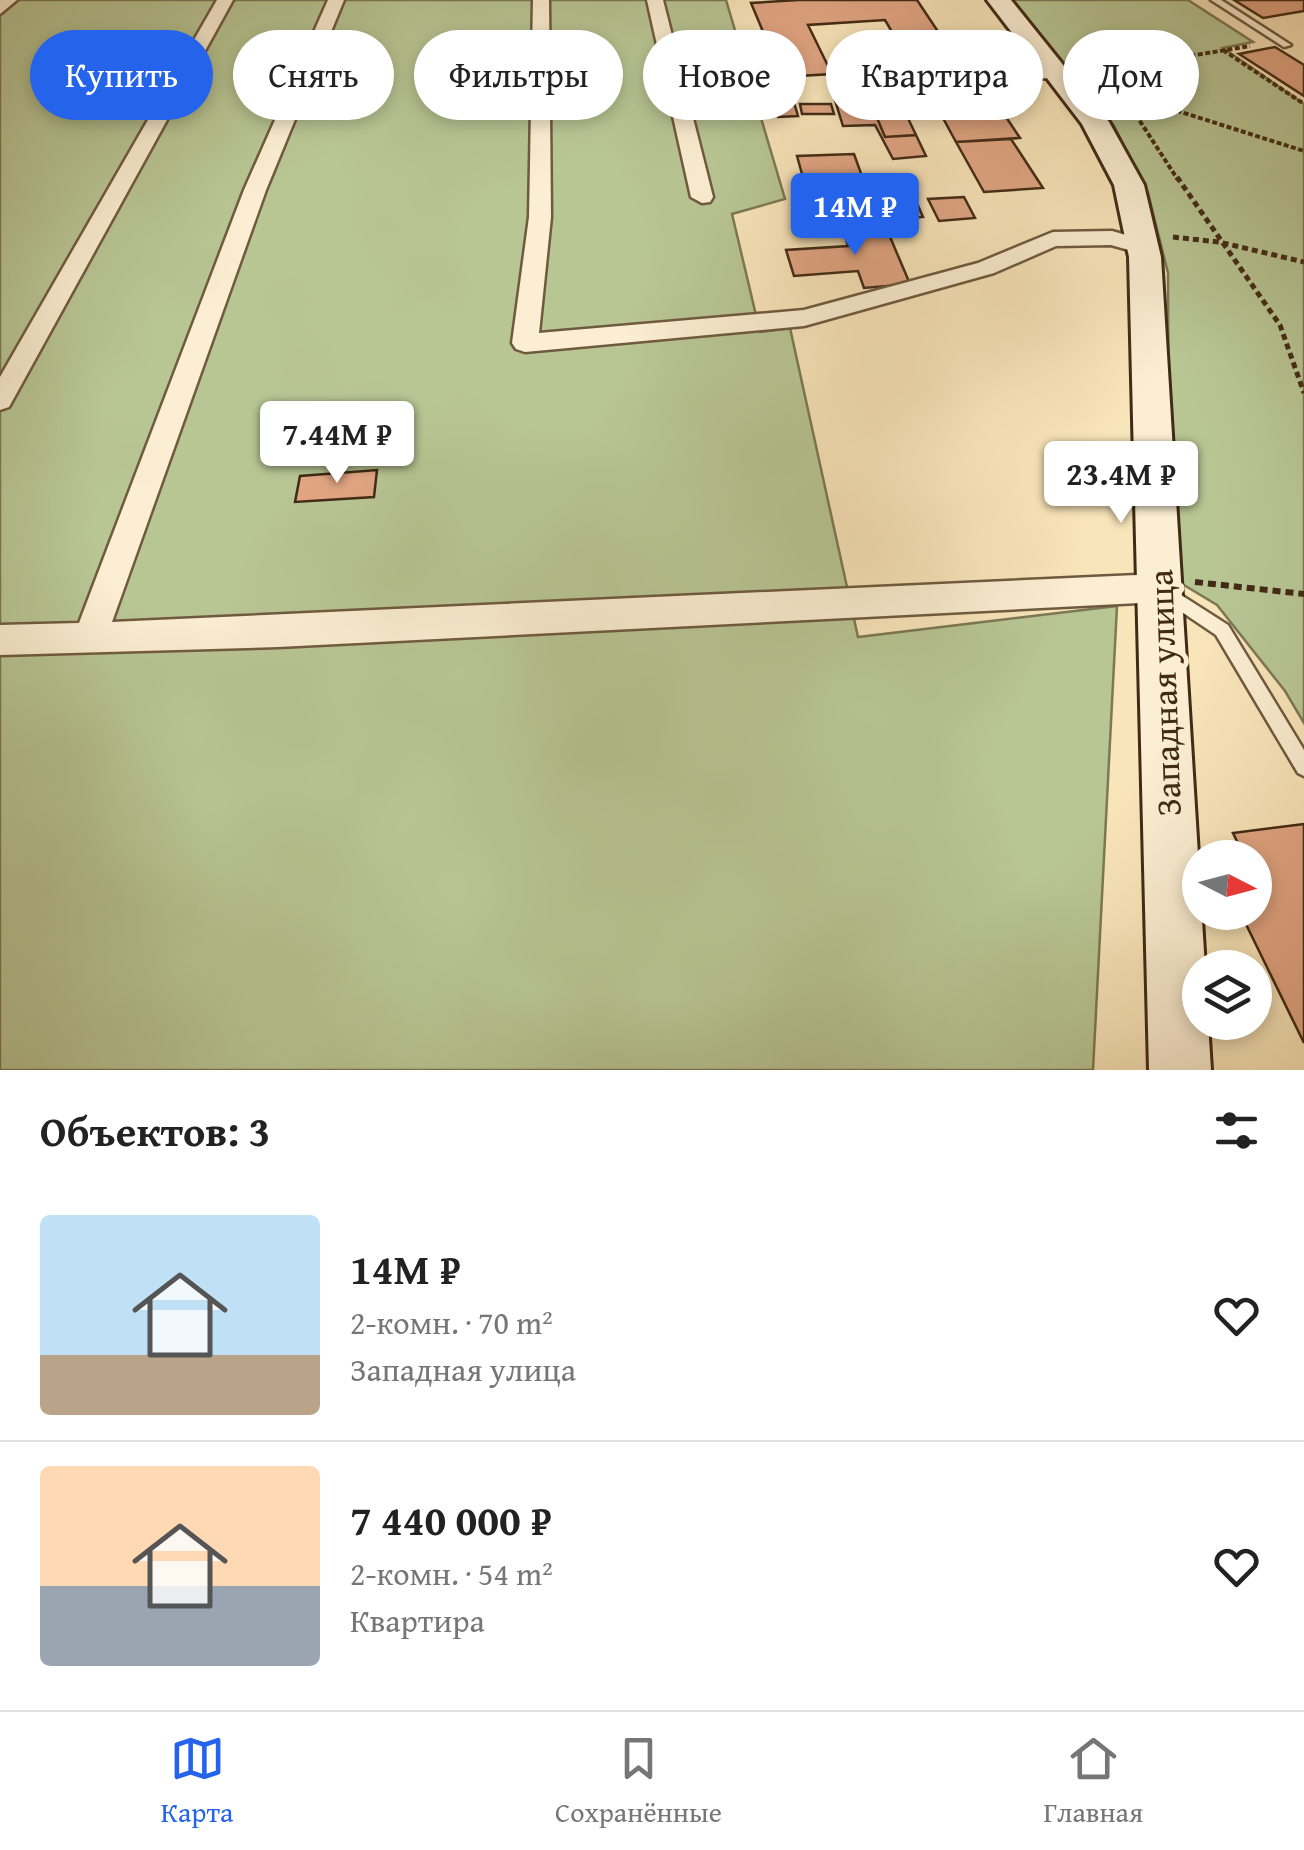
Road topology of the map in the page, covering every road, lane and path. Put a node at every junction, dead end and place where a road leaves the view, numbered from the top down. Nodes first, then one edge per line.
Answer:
1 (9, 0) edge
2 (225, 0) edge
3 (336, 0) edge
4 (541, 0) edge
5 (654, 0) edge
6 (1000, 0) edge
7 (1215, 0) edge
8 (0, 9) edge
9 (1274, 37) junction
10 (1287, 45) dead end
11 (1222, 49) junction
12 (1199, 53) edge
13 (1063, 65) edge
14 (1304, 104) edge
15 (1199, 118) edge
16 (1095, 120) edge
17 (1139, 120) edge
18 (1304, 151) edge
19 (702, 197) dead end
20 (1142, 241) junction
21 (1219, 242) junction
22 (1304, 262) edge
23 (1304, 393) edge
24 (0, 400) edge
25 (1159, 584) junction
26 (1304, 594) edge
27 (90, 638) junction
28 (0, 640) edge
29 (1304, 767) edge
30 (1180, 1070) edge

1 - 8 street
2 - 24 street
3 - 27 street
4 - 20 street
5 - 19 street
6 - 13 street, Западная улица
7 - 9 lane
9 - 10 lane
9 - 11 path
11 - 12 path
11 - 14 path
15 - 18 path
16 - 20 street, Западная улица
17 - 21 path
20 - 21 path
20 - 25 street, Западная улица
21 - 22 path
21 - 23 path
25 - 26 path
25 - 27 street
25 - 29 lane
25 - 30 street, Западная улица
27 - 28 street

